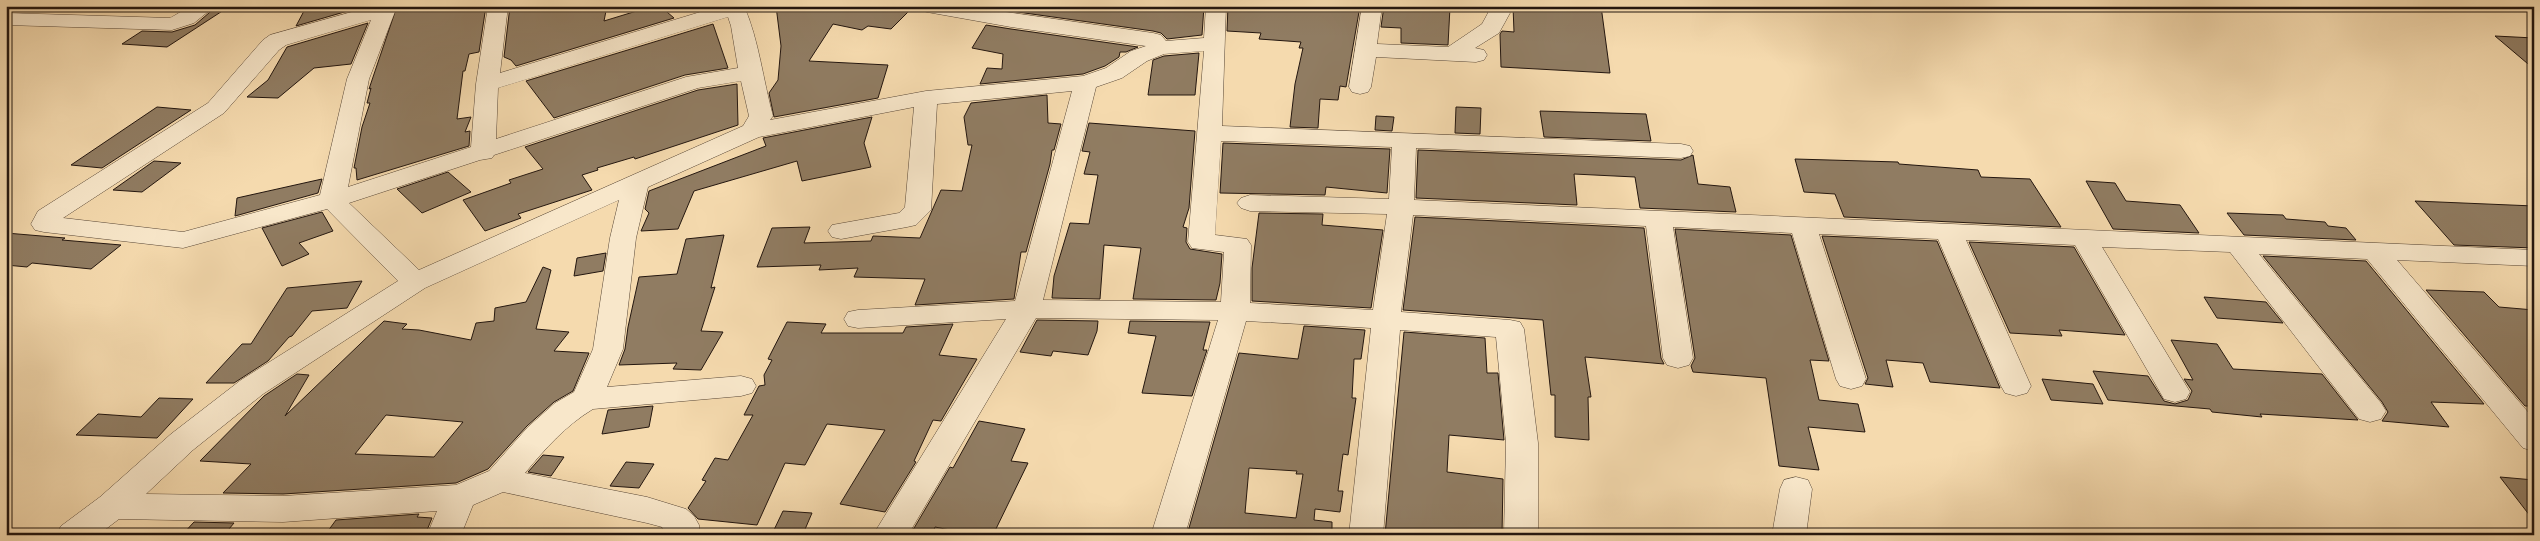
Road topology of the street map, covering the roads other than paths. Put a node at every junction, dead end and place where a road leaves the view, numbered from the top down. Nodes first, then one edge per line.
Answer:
1 (205, 6) edge
2 (498, 6) edge
3 (927, 6) edge
4 (1076, 6) edge
5 (1216, 6) edge
6 (1372, 6) edge
7 (1496, 6) edge
8 (393, 7) edge
9 (733, 8) edge
10 (6, 19) edge
11 (1060, 26) junction
12 (1215, 44) junction
13 (1161, 48) junction
14 (1366, 50) junction
15 (1452, 54) junction
16 (1476, 55) dead end
17 (750, 72) junction
18 (1086, 83) junction
19 (487, 84) junction
20 (1360, 87) dead end
21 (926, 98) junction
22 (752, 132) junction
23 (1210, 133) junction
24 (1404, 140) junction
25 (1681, 151) dead end
26 (483, 153) junction
27 (636, 184) junction
28 (332, 200) junction
29 (1250, 203) dead end
30 (1401, 207) junction
31 (1658, 218) junction
32 (1803, 224) junction
33 (841, 231) dead end
34 (1948, 231) junction
35 (2083, 237) junction
36 (2237, 244) junction
37 (2374, 250) junction
38 (2524, 258) edge
39 (2534, 277) edge
40 (415, 282) junction
41 (1027, 309) junction
42 (1235, 311) junction
43 (858, 319) dead end
44 (1386, 320) junction
45 (1678, 358) dead end
46 (1851, 379) dead end
47 (741, 386) dead end
48 (2016, 386) dead end
49 (2175, 392) dead end
50 (586, 398) junction
51 (2370, 411) dead end
52 (2534, 440) edge
53 (501, 480) junction
54 (1796, 489) dead end
55 (459, 497) junction
56 (112, 506) junction
57 (72, 535) edge
58 (444, 535) edge
59 (682, 535) edge
60 (890, 535) edge
61 (1168, 535) edge
62 (1366, 535) edge
63 (1521, 535) edge
64 (1789, 535) edge

1 - 10 street
2 - 19 street
3 - 11 street
4 - 11 street
5 - 12 street
6 - 14 street
7 - 15 street
8 - 28 street
8 - 28 street
9 - 17 street
9 - 19 street
11 - 13 street
12 - 13 street
12 - 23 street
13 - 18 street
14 - 15 street
14 - 20 street
15 - 16 street
17 - 22 street
17 - 26 street
18 - 21 street
18 - 41 street
19 - 26 street
21 - 22 street
21 - 33 street
22 - 27 street
23 - 24 street
23 - 42 street
24 - 25 street
24 - 30 street
26 - 28 street
27 - 40 street
27 - 50 street
28 - 40 street
29 - 30 street
30 - 31 street
30 - 44 street
31 - 32 street
31 - 45 street
32 - 34 street
32 - 46 street
34 - 35 street
34 - 48 street
35 - 36 street
35 - 49 street
36 - 37 street
36 - 51 street
37 - 38 street
37 - 52 street
38 - 39 street
40 - 56 street
41 - 42 street
41 - 43 street
41 - 60 street
42 - 44 street
42 - 61 street
44 - 62 street
44 - 63 street
47 - 50 street
50 - 53 street
53 - 55 street
53 - 59 street
54 - 64 street
55 - 56 street
55 - 58 street
56 - 57 street

